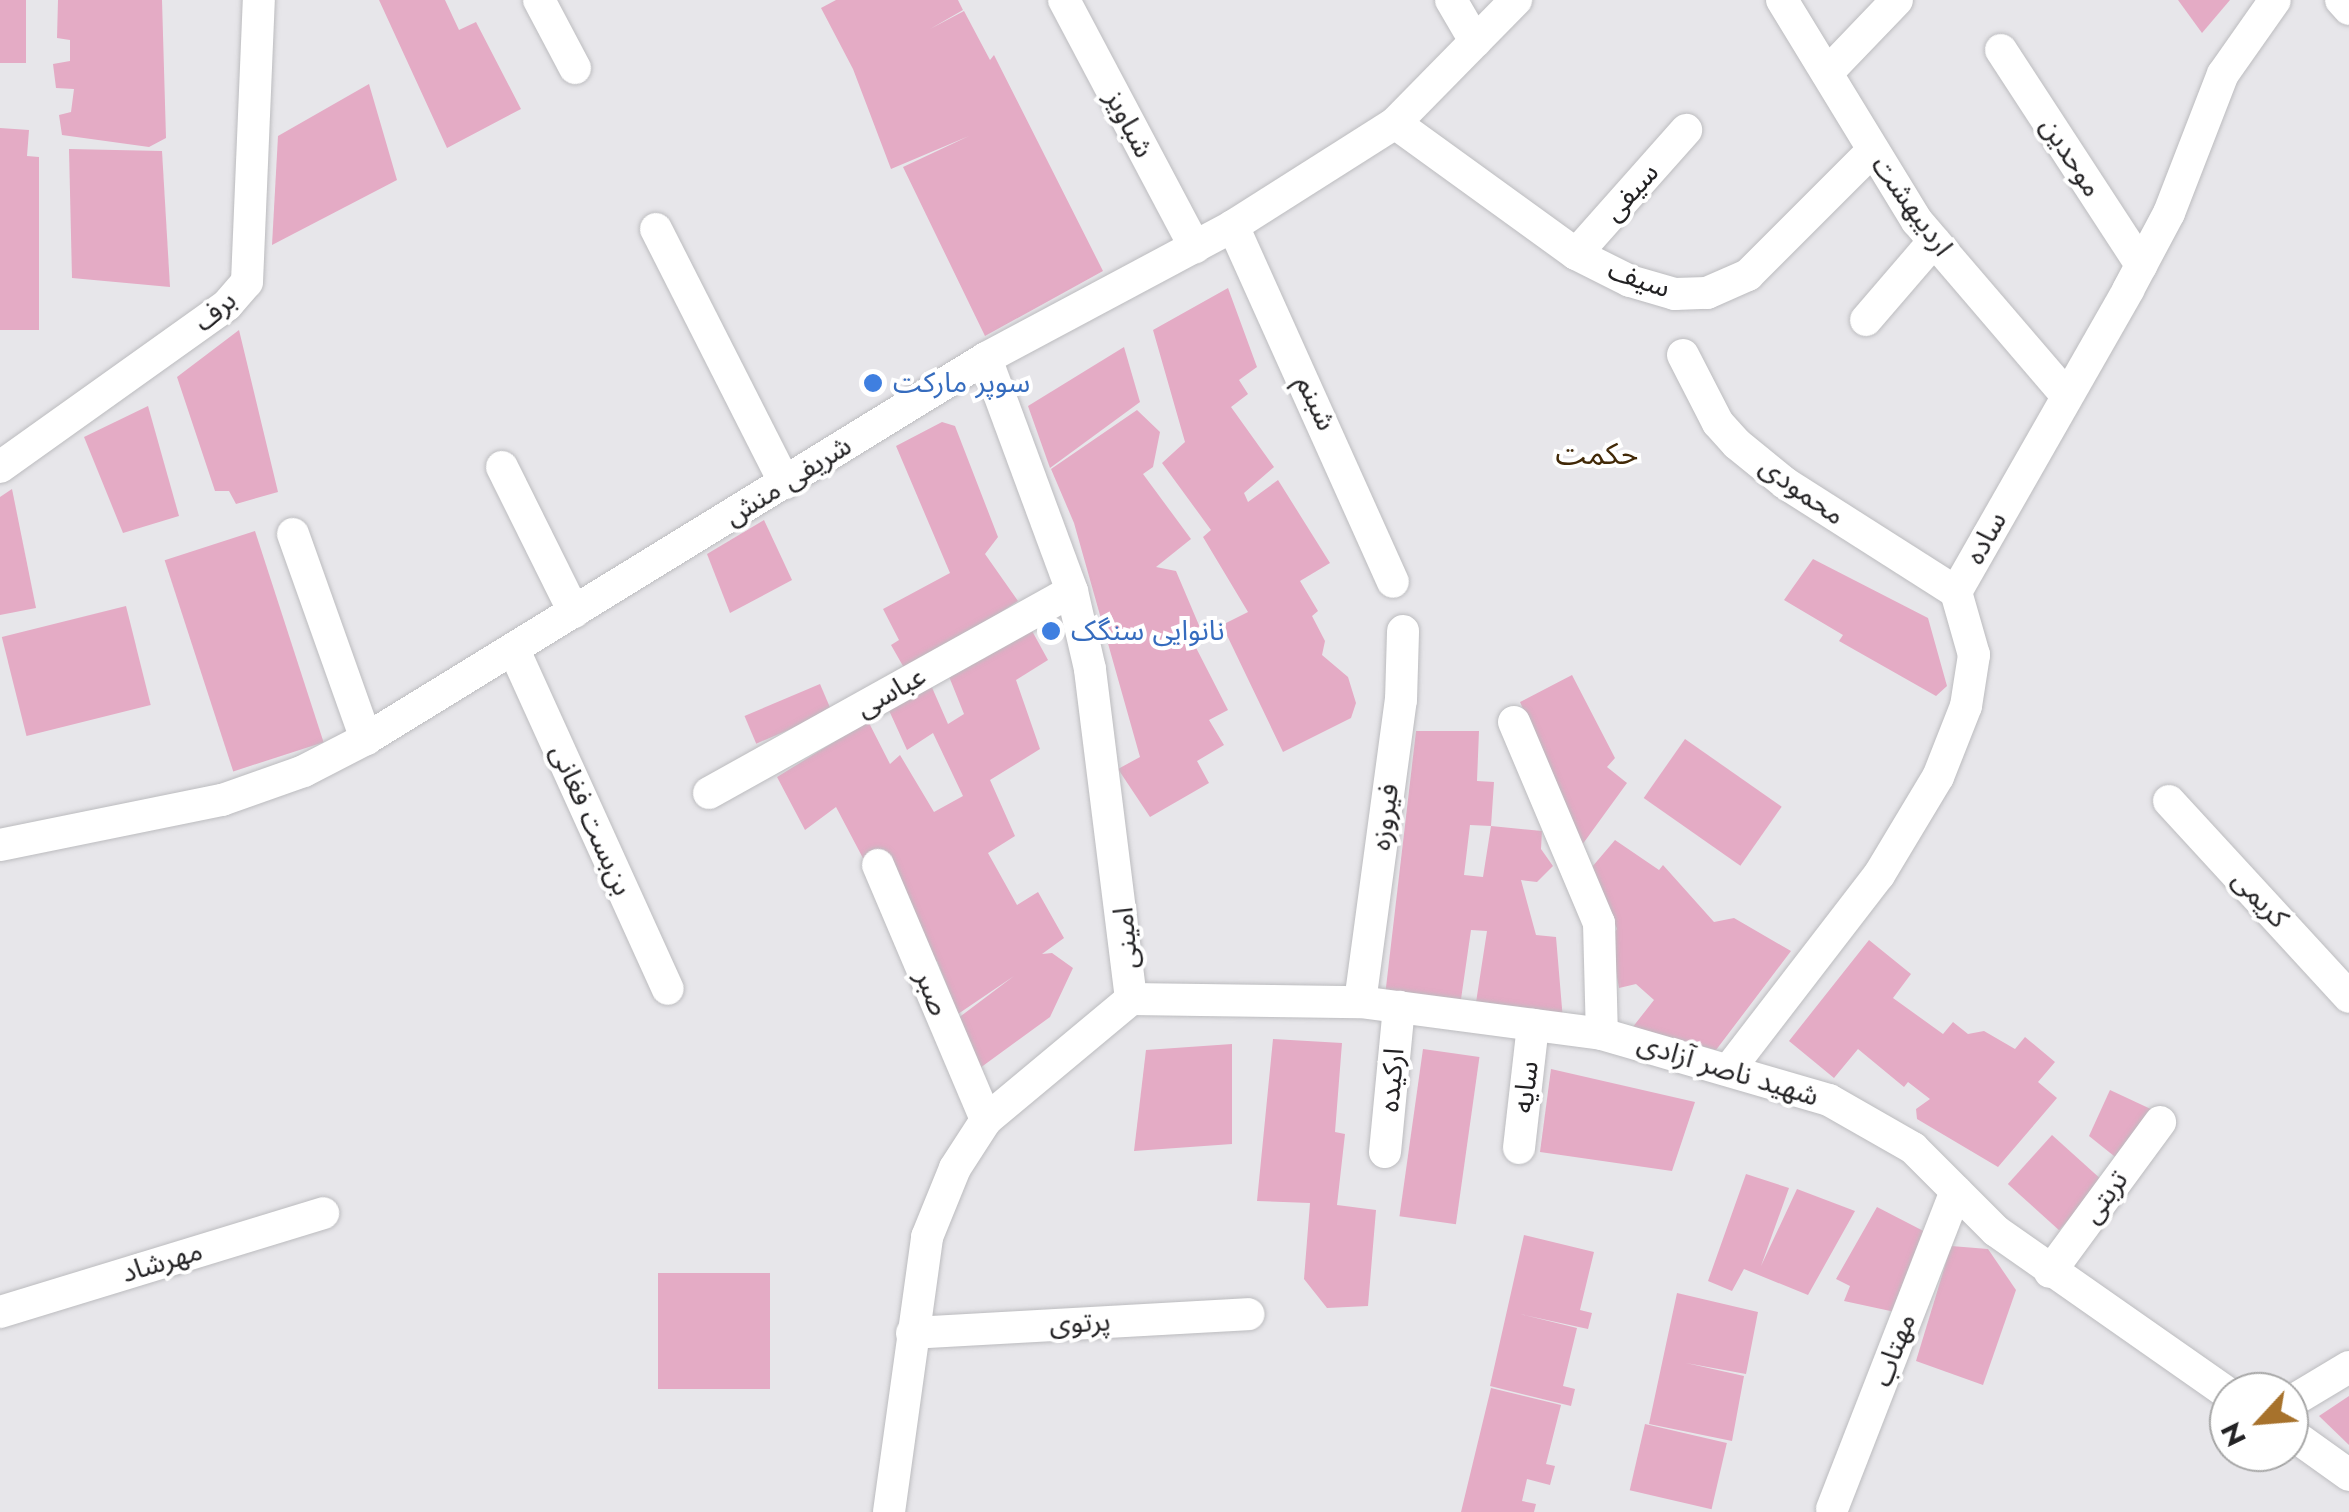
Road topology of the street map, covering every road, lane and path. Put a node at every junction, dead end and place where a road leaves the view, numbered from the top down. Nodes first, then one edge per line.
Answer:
1 (259, 0) edge
2 (539, 0) edge
3 (1064, 0) edge
4 (1451, 0) edge
5 (1516, 0) edge
6 (1782, 0) edge
7 (1897, 0) edge
8 (2276, 0) edge
9 (2341, 0) edge
10 (2349, 9) edge
11 (1476, 41) junction
12 (2001, 50) dead end
13 (575, 68) dead end
14 (1827, 74) junction
15 (1394, 123) junction
16 (1686, 130) dead end
17 (1872, 152) junction
18 (1232, 226) junction
19 (656, 229) dead end
20 (1934, 241) junction
21 (1195, 247) junction
22 (1576, 254) junction
23 (2140, 264) junction
24 (1866, 320) dead end
25 (1683, 355) dead end
26 (986, 358) junction
27 (2066, 395) junction
28 (0, 466) edge
29 (502, 467) dead end
30 (786, 483) junction
31 (293, 534) dead end
32 (1393, 582) dead end
33 (1072, 591) junction
34 (1956, 592) junction
35 (574, 612) junction
36 (1403, 631) dead end
37 (514, 650) junction
38 (1514, 722) dead end
39 (366, 740) junction
40 (709, 793) dead end
41 (2169, 802) dead end
42 (0, 845) edge
43 (878, 865) dead end
44 (668, 989) dead end
45 (2349, 996) edge
46 (1131, 999) junction
47 (1360, 1002) junction
48 (1398, 1008) junction
49 (1533, 1025) junction
50 (1602, 1034) junction
51 (1731, 1067) junction
52 (986, 1120) junction
53 (2160, 1122) dead end
54 (1519, 1148) dead end
55 (1385, 1152) dead end
56 (1956, 1191) junction
57 (324, 1213) dead end
58 (2050, 1272) junction
59 (0, 1312) edge
60 (1248, 1314) dead end
61 (912, 1332) junction
62 (2349, 1366) edge
63 (2209, 1380) edge
64 (2309, 1391) edge
65 (2309, 1446) edge
66 (2349, 1475) edge
67 (1832, 1509) dead end
68 (888, 1512) edge

1 - 28 street, برف
2 - 13 street
3 - 21 street, شباویز
4 - 11 street
5 - 11 street, شریفی منش
6 - 14 street, اردیبهشت
7 - 14 street
8 - 23 street, ساده
9 - 10 street
11 - 15 street, شریفی منش
12 - 23 street, موحدین
14 - 17 street, اردیبهشت
15 - 18 street, شریفی منش
15 - 22 street, سیف
16 - 22 street, سیفی
17 - 20 street, اردیبهشت
17 - 22 street, سیف
18 - 21 street, شریفی منش
18 - 32 street, شبنم
19 - 30 street
20 - 24 street
20 - 27 street, اردیبهشت
21 - 26 street, شریفی منش
23 - 27 street, ساده
25 - 34 street, محمودی
26 - 30 street, شریفی منش
26 - 33 street, امینی
27 - 34 street, ساده
29 - 35 street
30 - 35 street, شریفی منش
31 - 39 street
33 - 40 street, عباسی
33 - 46 street, امینی
34 - 51 street, ساده
35 - 37 street, شریفی منش
36 - 47 street, فیروزه
37 - 39 street, شریفی منش
37 - 44 street, بن‌بست فغانی
38 - 50 street
39 - 42 street, شریفی منش
41 - 45 street, کریمی
43 - 52 street, صبر
46 - 47 street, شهید ناصر آزادی
46 - 52 street, امینی
47 - 48 street, شهید ناصر آزادی
48 - 49 street, شهید ناصر آزادی
48 - 55 street, ارکیده
49 - 50 street, شهید ناصر آزادی
49 - 54 street, سایه
50 - 51 street, شهید ناصر آزادی
51 - 56 street, شهید ناصر آزادی
52 - 61 street, امینی
53 - 58 street, تربتی
56 - 58 street, شهید ناصر آزادی
56 - 67 street, مهتاب
57 - 59 street, مهرشاد
58 - 63 street, شهید ناصر آزادی
60 - 61 street, پرتوی
61 - 68 street, امینی
62 - 64 street
65 - 66 street

